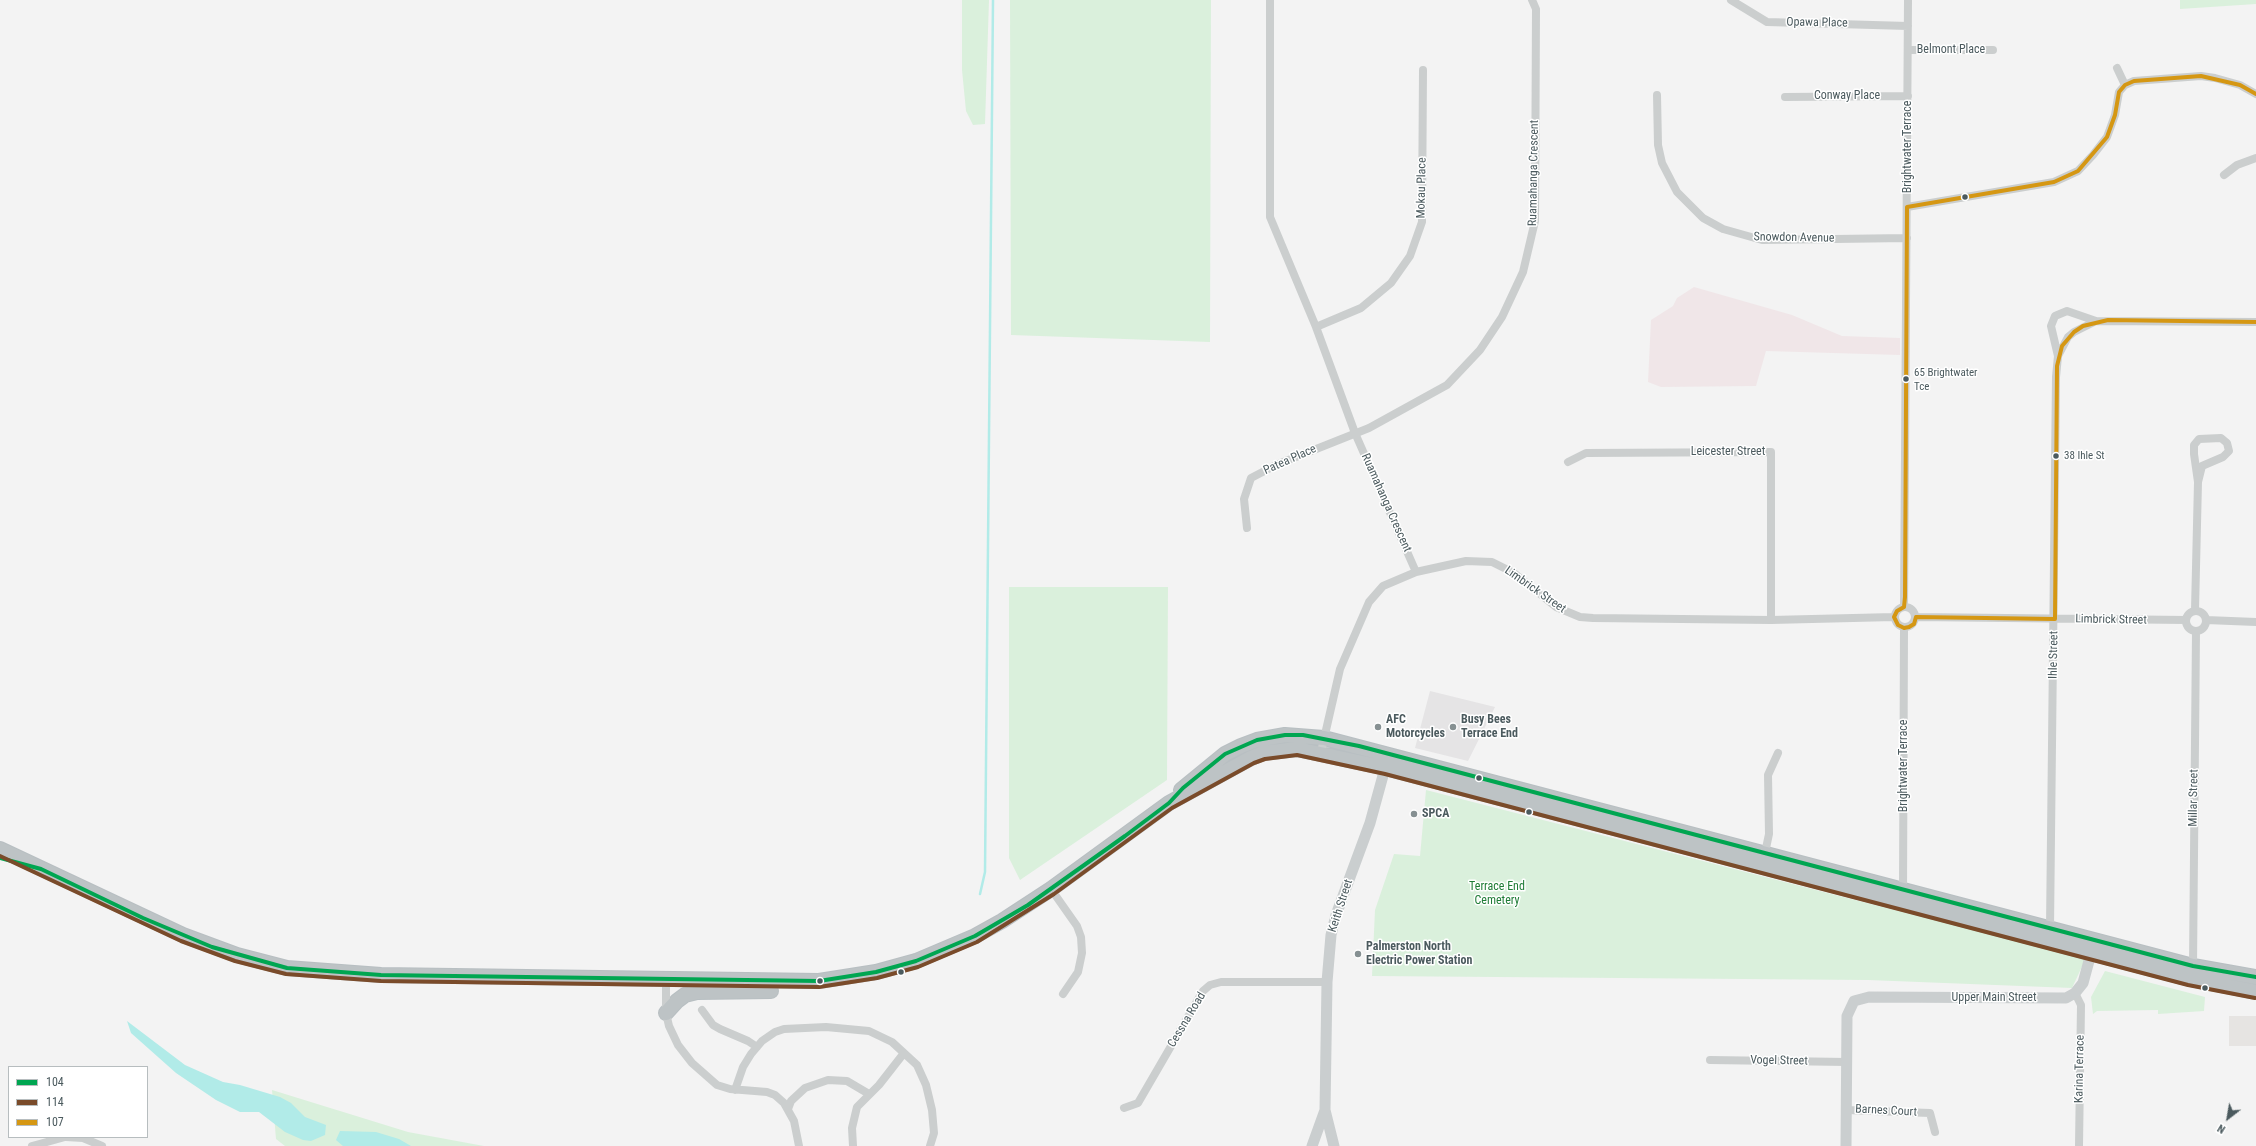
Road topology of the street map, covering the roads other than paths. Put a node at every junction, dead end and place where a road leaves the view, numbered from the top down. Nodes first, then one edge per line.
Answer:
1 (1270, 0) edge
2 (1532, 0) edge
3 (1731, 0) edge
4 (1908, 0) edge
5 (1908, 26) junction
6 (1909, 50) junction
7 (1993, 50) dead end
8 (2117, 68) dead end
9 (1423, 70) dead end
10 (2125, 85) junction
11 (2256, 94) edge
12 (1657, 95) dead end
13 (1908, 96) junction
14 (1785, 97) dead end
15 (2256, 158) edge
16 (2224, 175) dead end
17 (1907, 207) junction
18 (1907, 238) junction
19 (2096, 321) junction
20 (2256, 322) edge
21 (1316, 327) junction
22 (2058, 356) junction
23 (1355, 433) junction
24 (1568, 462) dead end
25 (2198, 482) junction
26 (1247, 528) dead end
27 (1416, 572) junction
28 (1904, 607) junction
29 (2195, 610) junction
30 (1894, 617) junction
31 (1916, 617) junction
32 (2054, 619) junction
33 (1771, 620) junction
34 (2186, 620) junction
35 (2206, 620) junction
36 (2256, 622) edge
37 (1904, 628) junction
38 (2196, 631) junction
39 (1324, 738) junction
40 (1321, 752) junction
41 (1778, 753) dead end
42 (1387, 762) junction
43 (1169, 803) junction
44 (1669, 836) junction
45 (0, 849) edge
46 (1765, 853) junction
47 (0, 858) edge
48 (41, 869) junction
49 (1051, 889) junction
50 (1902, 897) junction
51 (2050, 928) junction
52 (2092, 946) junction
53 (2193, 966) junction
54 (2256, 977) edge
55 (666, 980) junction
56 (804, 982) junction
57 (1327, 982) junction
58 (2256, 992) edge
59 (2075, 993) junction
60 (1063, 994) dead end
61 (702, 1010) dead end
62 (666, 1013) junction
63 (757, 1047) junction
64 (904, 1053) junction
65 (1710, 1060) dead end
66 (1847, 1062) junction
67 (735, 1090) junction
68 (869, 1094) junction
69 (1124, 1108) dead end
70 (788, 1109) junction
71 (1325, 1110) junction
72 (1846, 1110) junction
73 (1935, 1132) dead end
74 (61, 1138) edge
75 (83, 1138) edge
76 (32, 1146) edge
77 (102, 1146) edge
78 (799, 1146) edge
79 (853, 1146) edge
80 (930, 1146) edge
81 (1312, 1146) edge
82 (1316, 1146) edge
83 (1333, 1146) edge
84 (1846, 1146) edge
85 (2079, 1146) edge

1 - 21 street, Ruamahanga Crescent
2 - 23 street, Ruamahanga Crescent
3 - 5 street, Opawa Place
4 - 5 street, Brightwater Terrace
5 - 6 street, Brightwater Terrace
6 - 7 street, Belmont Place
6 - 13 street, Brightwater Terrace
8 - 10 street
9 - 21 street, Mokau Place
10 - 11 street
10 - 17 street
12 - 18 street, Snowdon Avenue
13 - 14 street, Conway Place
13 - 17 street, Brightwater Terrace
15 - 16 street
17 - 18 street, Brightwater Terrace
18 - 28 street, Brightwater Terrace
19 - 20 street
19 - 22 street, Ihle Street
19 - 22 street
21 - 23 street, Ruamahanga Crescent
22 - 32 street, Ihle Street
23 - 26 street, Patea Place
23 - 27 street, Ruamahanga Crescent
24 - 33 street, Leicester Street
25 - 25 street
25 - 29 street
27 - 33 street, Limbrick Street
27 - 39 street, Limbrick Street
28 - 30 street
28 - 31 street
29 - 34 street
29 - 35 street
30 - 33 street, Limbrick Street
30 - 37 street
31 - 32 street, Limbrick Street
31 - 37 street
32 - 34 street, Limbrick Street
32 - 51 street, Ihle Street
34 - 38 street
35 - 36 street
35 - 38 street
37 - 50 street, Brightwater Terrace
38 - 53 street, Millar Street
39 - 40 street, Limbrick Street
39 - 42 highway
39 - 43 highway
40 - 42 highway
40 - 43 highway
41 - 46 street
42 - 44 highway
42 - 57 main road, Keith Street
43 - 49 highway
44 - 46 highway
44 - 50 highway
45 - 48 highway
46 - 50 highway
47 - 48 highway
48 - 55 highway
49 - 56 highway
49 - 60 street
50 - 51 highway
50 - 52 highway
51 - 52 highway
52 - 53 highway
52 - 58 highway
52 - 59 main road
53 - 54 highway
55 - 56 highway
55 - 62 street
56 - 62 highway
57 - 69 street, Cessna Road
57 - 71 main road, Keith Street
59 - 66 main road, Upper Main Street
59 - 85 street, Karina Terrace
61 - 63 street
62 - 67 street
63 - 64 street
63 - 67 street
64 - 68 street
64 - 80 street
65 - 66 street, Vogel Street
66 - 72 main road
67 - 70 street
68 - 70 street
68 - 79 street
70 - 78 street
71 - 81 main road, Keith Street
71 - 83 main road, Keith Street
72 - 73 street, Barnes Court
72 - 84 main road
74 - 76 street
75 - 77 street
82 - 83 main road

